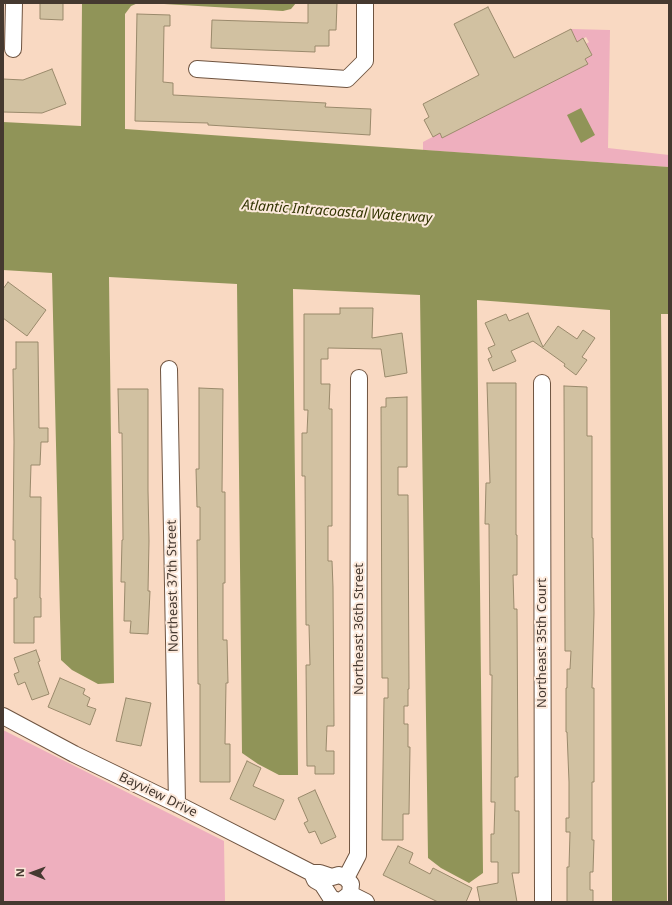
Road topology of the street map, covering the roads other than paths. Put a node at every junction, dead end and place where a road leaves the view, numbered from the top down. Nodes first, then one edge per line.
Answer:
1 (14, 3) edge
2 (365, 3) edge
3 (14, 49) dead end
4 (197, 69) dead end
5 (170, 369) dead end
6 (359, 378) dead end
7 (542, 383) dead end
8 (3, 716) edge
9 (177, 804) junction
10 (337, 892) edge
11 (366, 902) edge
12 (543, 902) edge

1 - 3 street
2 - 4 street
5 - 9 street, Northeast 37th Street
6 - 10 street, Northeast 36th Street
7 - 12 street, Northeast 35th Court
8 - 9 street, Bayview Drive
9 - 10 street, Bayview Drive
10 - 11 street, Bayview Drive

